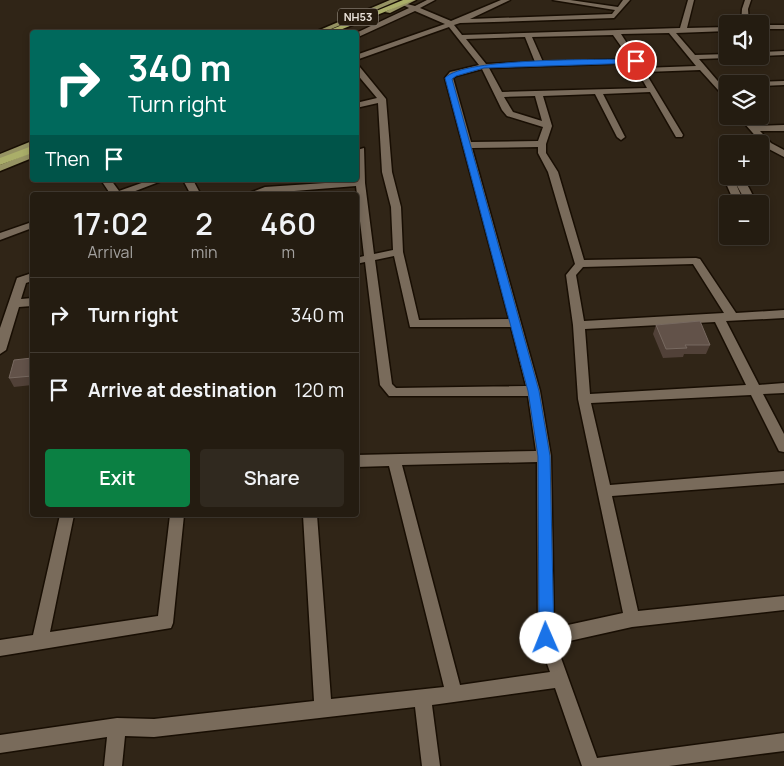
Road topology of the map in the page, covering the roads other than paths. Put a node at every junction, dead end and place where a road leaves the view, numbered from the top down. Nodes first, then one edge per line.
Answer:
1 (432, 0) edge
2 (507, 0) edge
3 (556, 0) edge
4 (627, 0) edge
5 (691, 0) edge
6 (748, 0) edge
7 (569, 1) edge
8 (406, 2) edge
9 (619, 9) junction
10 (745, 15) edge
11 (454, 22) junction
12 (769, 27) edge
13 (784, 27) edge
14 (719, 29) edge
15 (325, 30) edge
16 (334, 30) edge
17 (344, 30) edge
18 (670, 31) junction
19 (683, 31) junction
20 (616, 33) junction
21 (359, 34) edge
22 (528, 35) junction
23 (462, 37) junction
24 (784, 53) edge
25 (769, 54) edge
26 (719, 56) edge
27 (359, 57) edge
28 (692, 57) junction
29 (636, 61) junction
30 (540, 65) junction
31 (484, 66) junction
32 (702, 68) junction
33 (640, 70) junction
34 (359, 72) edge
35 (780, 83) edge
36 (715, 85) junction
37 (719, 85) edge
38 (652, 90) junction
39 (719, 90) edge
40 (597, 91) junction
41 (538, 93) junction
42 (784, 94) edge
43 (499, 95) junction
44 (382, 99) junction
45 (359, 105) edge
46 (749, 125) edge
47 (548, 126) junction
48 (784, 128) edge
49 (752, 129) junction
50 (679, 135) dead end
51 (758, 135) edge
52 (621, 137) dead end
53 (542, 144) junction
54 (30, 145) edge
55 (467, 145) junction
56 (769, 145) edge
57 (784, 145) edge
58 (769, 146) edge
59 (30, 150) edge
60 (361, 150) dead end
61 (784, 154) edge
62 (30, 156) edge
63 (0, 157) edge
64 (0, 162) edge
65 (0, 168) edge
66 (153, 182) edge
67 (360, 183) junction
68 (299, 188) edge
69 (125, 192) edge
70 (259, 192) edge
71 (30, 226) edge
72 (0, 237) edge
73 (398, 252) junction
74 (369, 257) junction
75 (359, 260) edge
76 (580, 264) junction
77 (30, 278) edge
78 (30, 302) edge
79 (14, 304) junction
80 (784, 314) edge
81 (732, 316) junction
82 (718, 317) junction
83 (514, 323) junction
84 (579, 325) junction
85 (3, 332) edge
86 (0, 350) edge
87 (784, 388) edge
88 (755, 389) junction
89 (534, 391) junction
90 (584, 399) junction
91 (784, 447) edge
92 (544, 456) junction
93 (394, 459) junction
94 (359, 461) edge
95 (784, 477) edge
96 (604, 491) junction
97 (67, 517) edge
98 (177, 517) edge
99 (310, 517) edge
100 (784, 603) edge
101 (632, 619) junction
102 (546, 638) junction
103 (40, 642) junction
104 (0, 648) edge
105 (561, 679) junction
106 (454, 694) junction
107 (422, 697) junction
108 (323, 708) junction
109 (117, 727) junction
110 (784, 742) edge
111 (0, 744) edge
112 (113, 766) edge
113 (431, 766) edge
114 (591, 766) edge
115 (599, 766) edge

1 - 8 street
2 - 11 street
3 - 7 street
4 - 9 street
5 - 19 street
6 - 10 street
7 - 9 street
8 - 11 street
8 - 15 main road, NH53
8 - 16 highway
8 - 17 main road, NH53
8 - 21 street
9 - 11 street
11 - 23 street
11 - 27 street
12 - 13 street
14 - 19 street
18 - 19 street
18 - 20 street
18 - 28 street
20 - 22 street
20 - 29 street
22 - 23 street
22 - 30 street
23 - 31 street
24 - 25 street
26 - 28 street
28 - 32 street
29 - 30 street
29 - 33 street
30 - 31 street
31 - 43 street
31 - 55 street
32 - 33 street
32 - 36 street
33 - 38 street
34 - 44 street
35 - 42 street
36 - 37 street
36 - 39 street
38 - 40 street
38 - 50 street
40 - 41 street
40 - 52 street
41 - 43 street
41 - 47 street
43 - 47 street
44 - 45 street
44 - 73 street
46 - 49 street
47 - 53 street
48 - 49 street
49 - 51 street
53 - 55 street
53 - 76 street
54 - 63 main road
55 - 83 street
56 - 57 street
58 - 61 street
59 - 64 highway
60 - 67 street
62 - 65 main road
66 - 69 street
67 - 68 street
67 - 74 street
68 - 70 street
71 - 72 street
73 - 74 street
73 - 83 street
74 - 75 street
74 - 89 street
76 - 81 street
76 - 84 street
77 - 79 street
78 - 79 street
79 - 85 street
80 - 81 street
81 - 82 street
82 - 84 street
82 - 88 street
83 - 89 street
84 - 90 street
85 - 86 street
87 - 88 street
88 - 90 street
88 - 91 street
89 - 92 street
90 - 96 street
92 - 93 street
92 - 102 street
93 - 94 street
93 - 106 street
95 - 96 street
96 - 101 street
97 - 103 street
98 - 103 street
99 - 108 street
100 - 101 street
101 - 102 street
102 - 105 street
103 - 104 street
105 - 106 street
105 - 114 street
106 - 107 street
107 - 108 street
107 - 113 street
108 - 109 street
109 - 111 street
109 - 112 street
110 - 115 street

